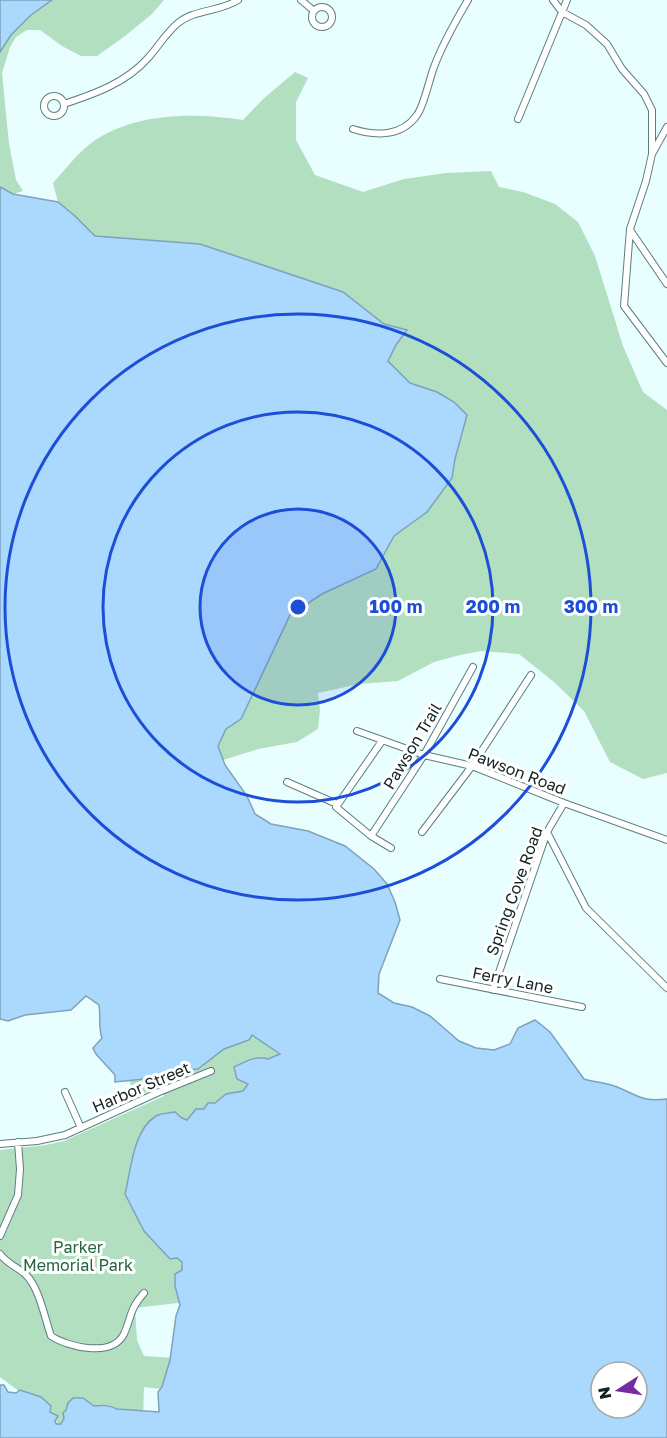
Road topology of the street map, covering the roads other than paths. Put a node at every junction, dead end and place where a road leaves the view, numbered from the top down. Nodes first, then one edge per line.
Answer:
1 (238, 0) edge
2 (302, 0) edge
3 (468, 0) edge
4 (553, 0) edge
5 (567, 0) edge
6 (314, 11) dead end
7 (562, 12) junction
8 (63, 104) dead end
9 (518, 119) dead end
10 (667, 127) edge
11 (353, 129) dead end
12 (652, 153) junction
13 (630, 229) junction
14 (667, 284) edge
15 (667, 363) edge
16 (473, 667) dead end
17 (531, 675) dead end
18 (357, 731) dead end
19 (382, 741) junction
20 (424, 754) junction
21 (472, 766) junction
22 (287, 782) dead end
23 (564, 803) junction
24 (338, 804) junction
25 (422, 832) dead end
26 (547, 832) junction
27 (371, 836) junction
28 (667, 840) edge
29 (391, 848) dead end
30 (440, 979) dead end
31 (667, 988) edge
32 (493, 990) junction
33 (582, 1007) dead end
34 (210, 1071) dead end
35 (66, 1092) dead end
36 (81, 1128) junction
37 (18, 1142) junction
38 (0, 1144) edge
39 (0, 1236) edge
40 (0, 1254) edge
41 (144, 1293) dead end

1 - 8 street
2 - 6 street
3 - 11 street
4 - 7 street
5 - 7 street
7 - 9 street
7 - 12 street
10 - 12 street
12 - 13 street
13 - 14 street
13 - 15 street
16 - 20 street, Pawson Trail
17 - 21 street
18 - 19 street, Pawson Road
19 - 20 street, Pawson Road
19 - 24 street
20 - 21 street, Pawson Road
20 - 27 street, Pawson Trail
21 - 23 street, Pawson Road
21 - 25 street
22 - 24 street
23 - 26 street, Spring Cove Road
23 - 28 street, Pawson Road
24 - 27 street
26 - 31 street
26 - 32 street, Spring Cove Road
27 - 29 street
30 - 32 street, Ferry Lane
32 - 33 street, Ferry Lane
34 - 36 street, Harbor Street
35 - 36 street, Harbor Street
36 - 37 street, Harbor Street
37 - 38 street, Harbor Street
37 - 39 street
40 - 41 street

